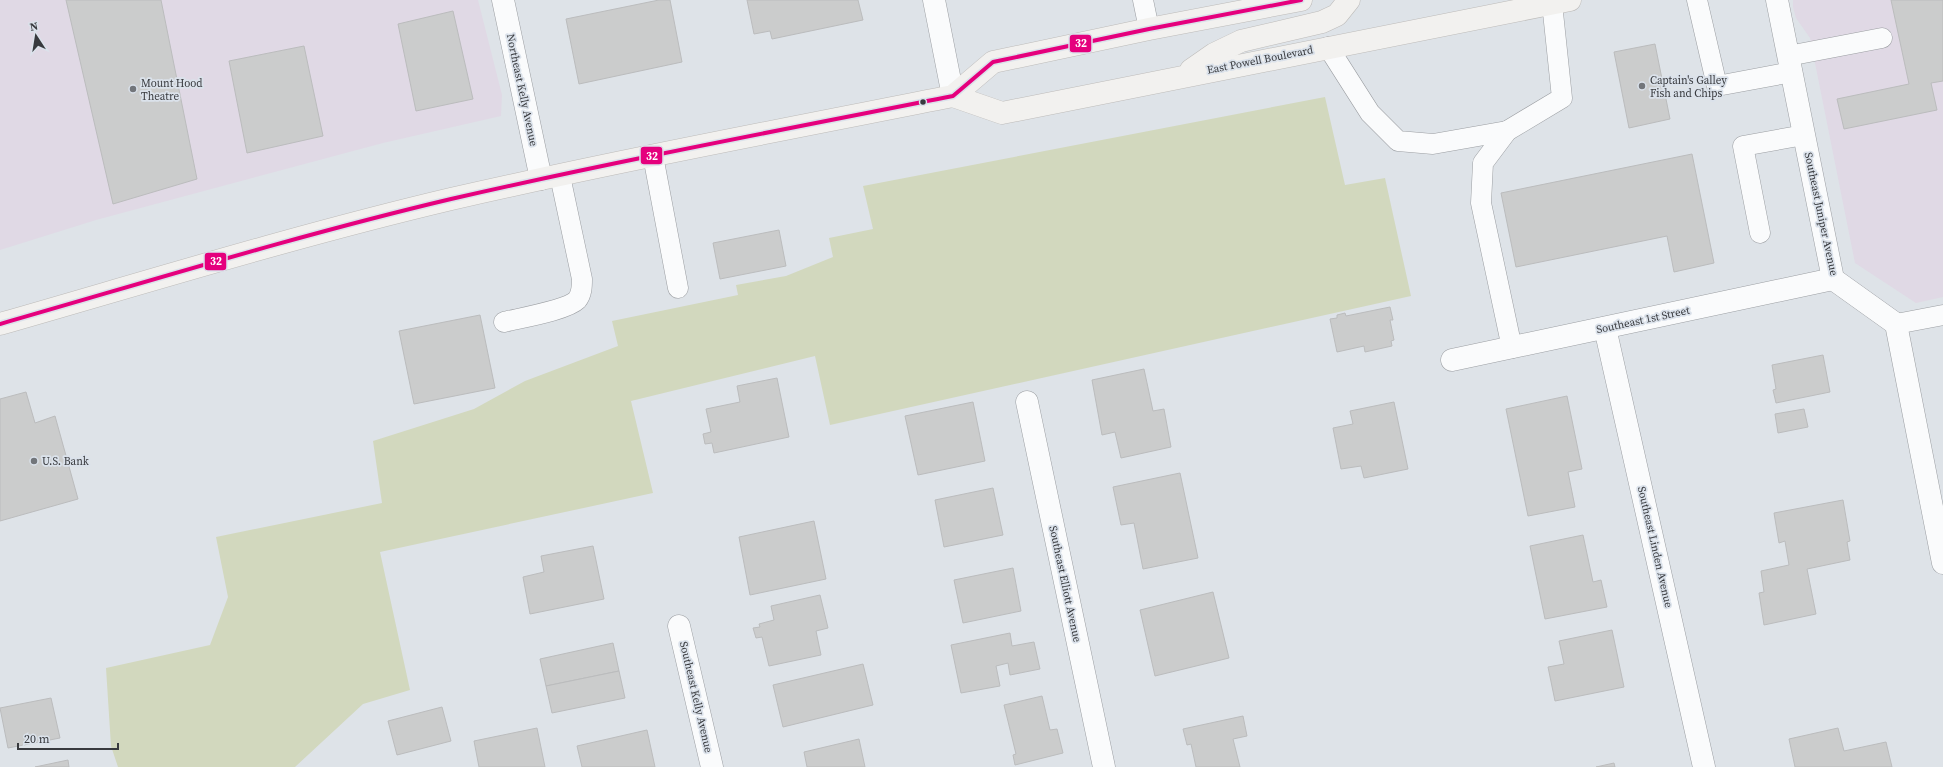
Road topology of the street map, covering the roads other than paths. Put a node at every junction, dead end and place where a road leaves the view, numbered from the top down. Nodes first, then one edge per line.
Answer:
1 (503, 0) edge
2 (934, 0) edge
3 (1143, 0) edge
4 (1301, 0) edge
5 (1349, 0) edge
6 (1697, 0) edge
7 (1777, 0) edge
8 (1275, 2) edge
9 (1561, 2) edge
10 (1149, 29) junction
11 (1882, 38) dead end
12 (1328, 47) junction
13 (1790, 64) junction
14 (1181, 76) junction
15 (953, 96) junction
16 (1507, 131) junction
17 (1804, 135) junction
18 (653, 156) junction
19 (550, 177) junction
20 (1760, 233) dead end
21 (1833, 279) junction
22 (678, 288) dead end
23 (1943, 315) edge
24 (504, 322) dead end
25 (0, 324) edge
26 (1896, 324) junction
27 (1606, 328) junction
28 (1512, 348) junction
29 (1452, 360) dead end
30 (1027, 402) dead end
31 (1937, 504) edge
32 (1943, 563) edge
33 (679, 626) dead end
34 (712, 767) edge
35 (1104, 767) edge
36 (1704, 767) edge

1 - 19 street, Northeast Kelly Avenue
2 - 15 street
3 - 10 lane
4 - 8 main road
5 - 14 main road
6 - 13 lane
7 - 13 street, Southeast Juniper Avenue
8 - 10 main road
9 - 12 main road, East Powell Boulevard
9 - 16 lane
10 - 15 main road
11 - 13 lane
12 - 14 main road, East Powell Boulevard
12 - 16 lane
13 - 17 street, Southeast Juniper Avenue
14 - 15 main road, East Powell Boulevard
15 - 18 main road
16 - 28 lane
17 - 20 lane
17 - 21 street, Southeast Juniper Avenue
18 - 19 main road
18 - 22 lane
19 - 24 lane
19 - 25 main road
21 - 26 street, Southeast Juniper Avenue
21 - 27 street, Southeast 1st Street
23 - 26 lane
26 - 31 street
27 - 28 street, Southeast 1st Street
27 - 36 street, Southeast Linden Avenue
28 - 29 street, Southeast 1st Street
30 - 35 street, Southeast Elliott Avenue
31 - 32 street
33 - 34 street, Southeast Kelly Avenue

